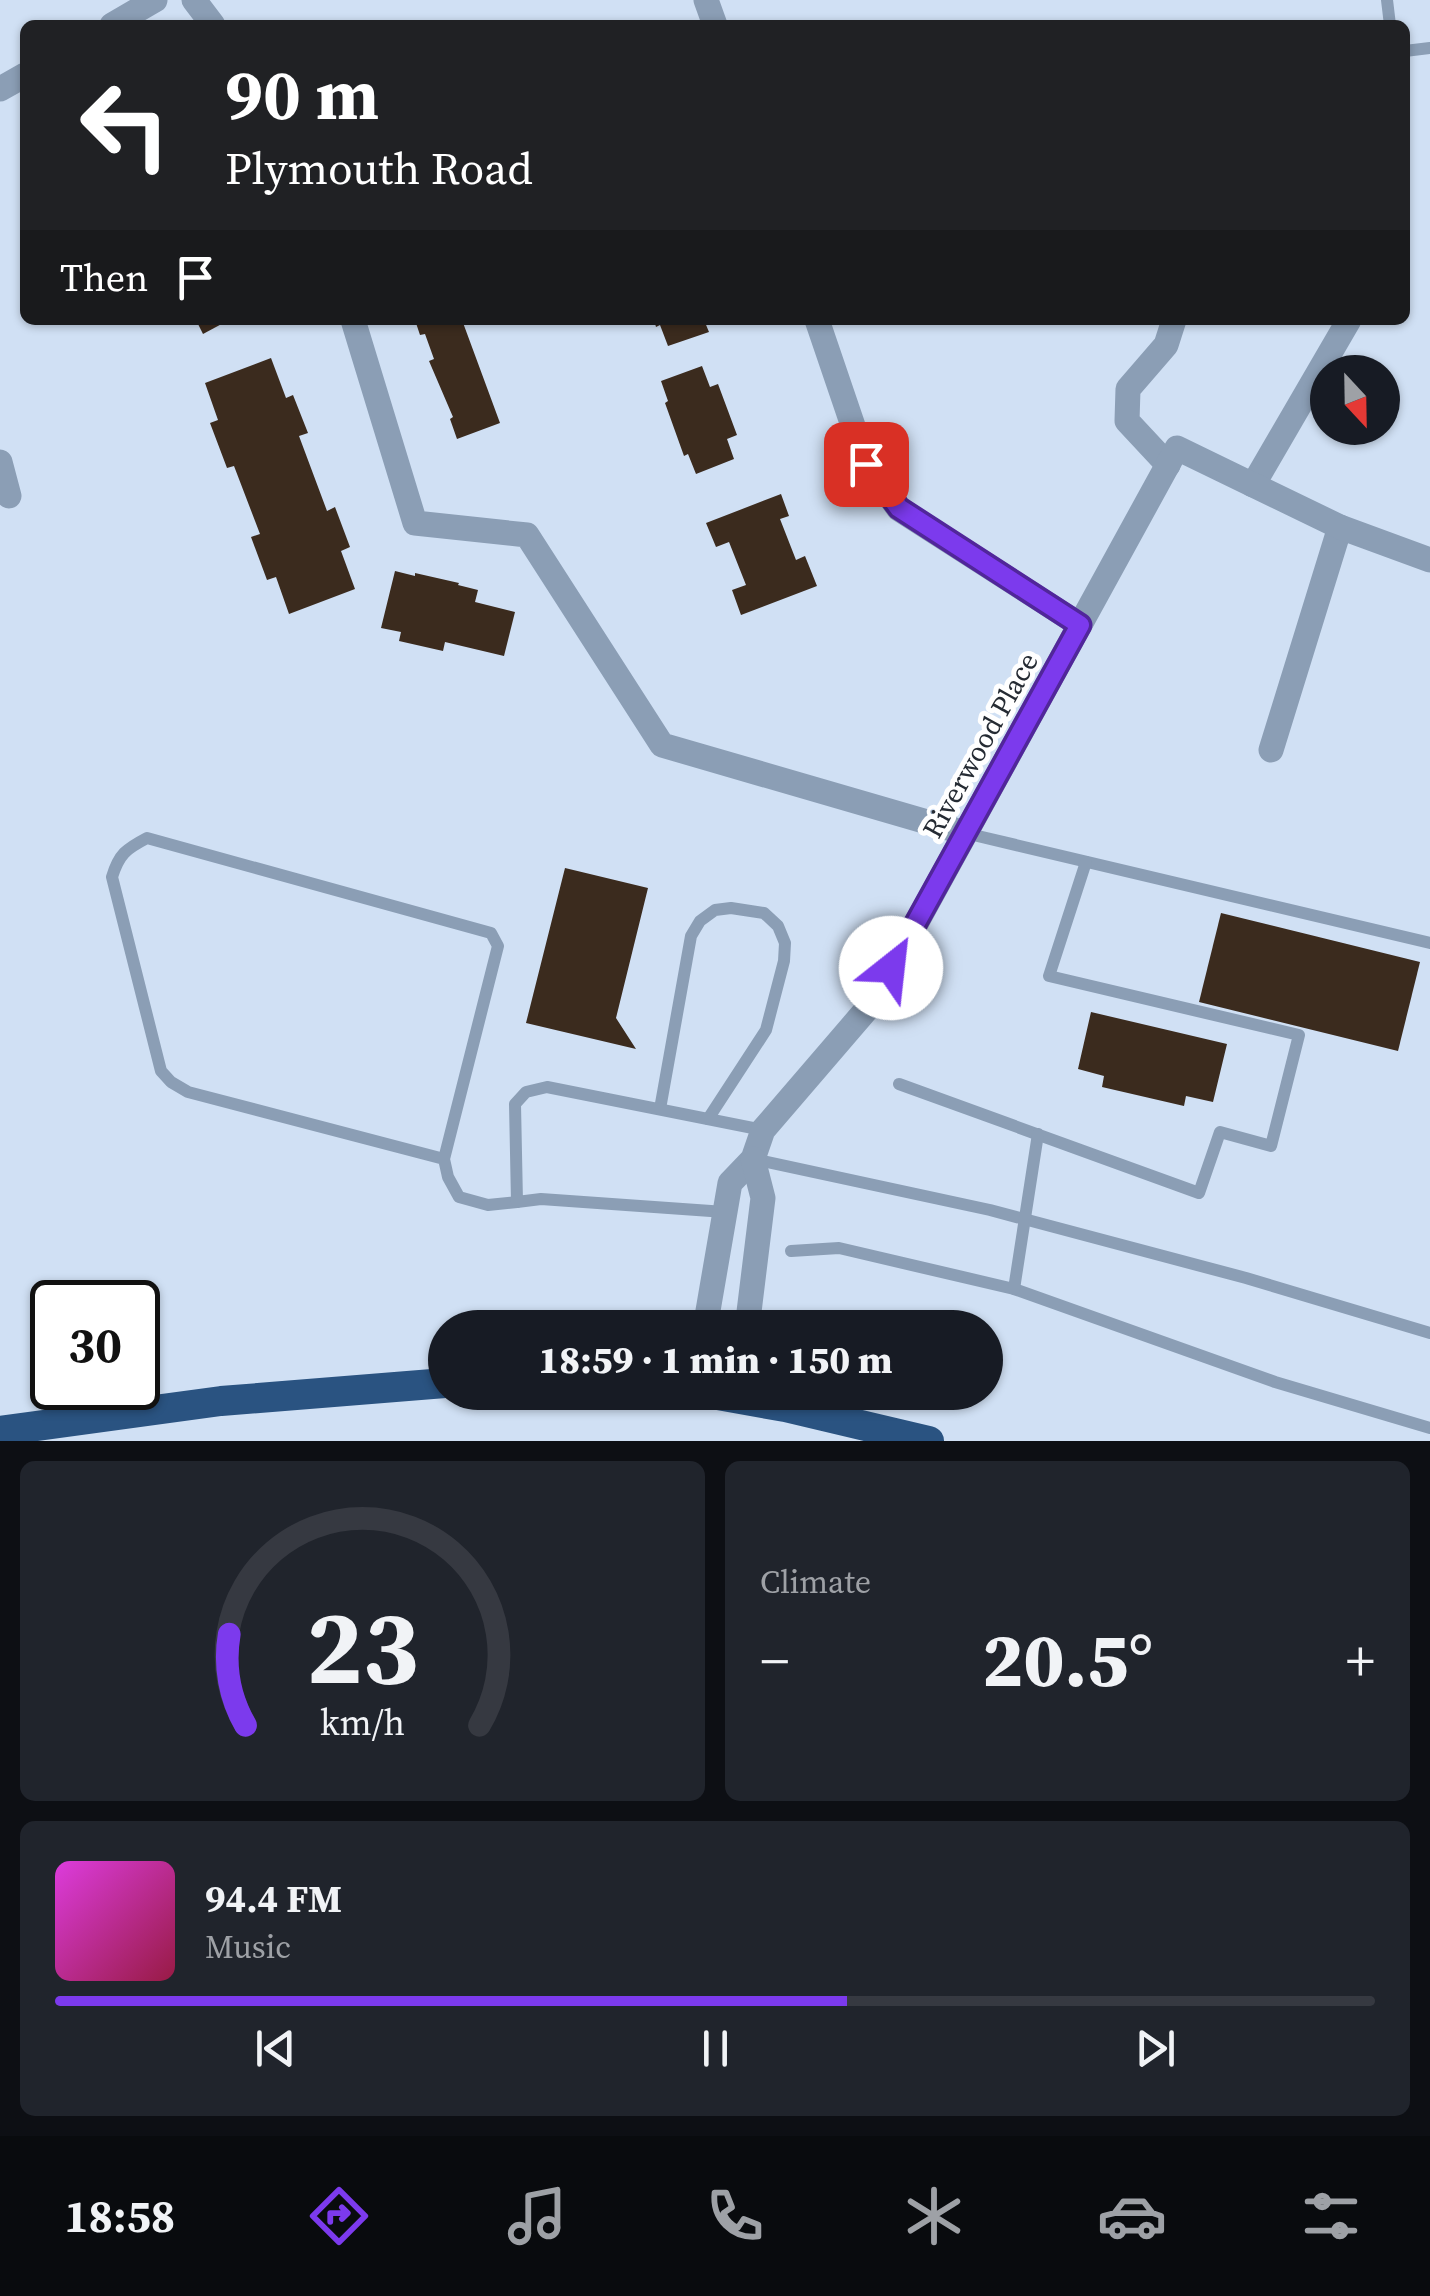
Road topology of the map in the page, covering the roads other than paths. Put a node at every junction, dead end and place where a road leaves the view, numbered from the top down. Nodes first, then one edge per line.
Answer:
1 (155, 0) edge
2 (194, 0) edge
3 (121, 20) edge
4 (209, 20) edge
5 (355, 325) edge
6 (818, 325) edge
7 (1172, 325) edge
8 (1346, 325) edge
9 (0, 462) edge
10 (1168, 465) junction
11 (1253, 485) junction
12 (9, 496) dead end
13 (1340, 527) junction
14 (1430, 560) edge
15 (1080, 625) junction
16 (1271, 750) dead end
17 (965, 833) junction
18 (1086, 862) junction
19 (1430, 944) edge
20 (900, 1084) dead end
21 (660, 1109) junction
22 (708, 1119) junction
23 (763, 1130) junction
24 (1038, 1134) junction
25 (444, 1159) junction
26 (752, 1159) junction
27 (517, 1202) junction
28 (725, 1212) junction
29 (1026, 1220) junction
30 (791, 1251) dead end
31 (1014, 1289) junction
32 (708, 1310) edge
33 (749, 1310) edge
34 (1430, 1333) edge
35 (428, 1384) edge
36 (798, 1410) edge
37 (1430, 1428) edge
38 (0, 1431) edge
39 (72, 1432) edge
40 (929, 1441) edge

1 - 3 street
2 - 4 street
5 - 17 street
6 - 15 street
7 - 10 street
8 - 11 street
9 - 12 street
10 - 11 street
10 - 15 street, Riverwood Place
11 - 13 street
13 - 14 street
13 - 16 street
15 - 17 street, Riverwood Place
17 - 18 lane
17 - 23 street, Riverwood Place
18 - 19 lane
18 - 24 lane
20 - 24 lane
21 - 22 lane
21 - 22 lane
21 - 27 lane
22 - 23 lane
23 - 26 street, Riverwood Place
24 - 29 lane
25 - 25 lane
25 - 27 lane
26 - 28 street, Riverwood Place
26 - 29 lane
26 - 33 street
27 - 28 lane
28 - 32 street, Riverwood Place
29 - 31 lane
29 - 34 lane
30 - 31 lane
31 - 37 lane
35 - 39 highway
36 - 40 highway
38 - 39 highway

